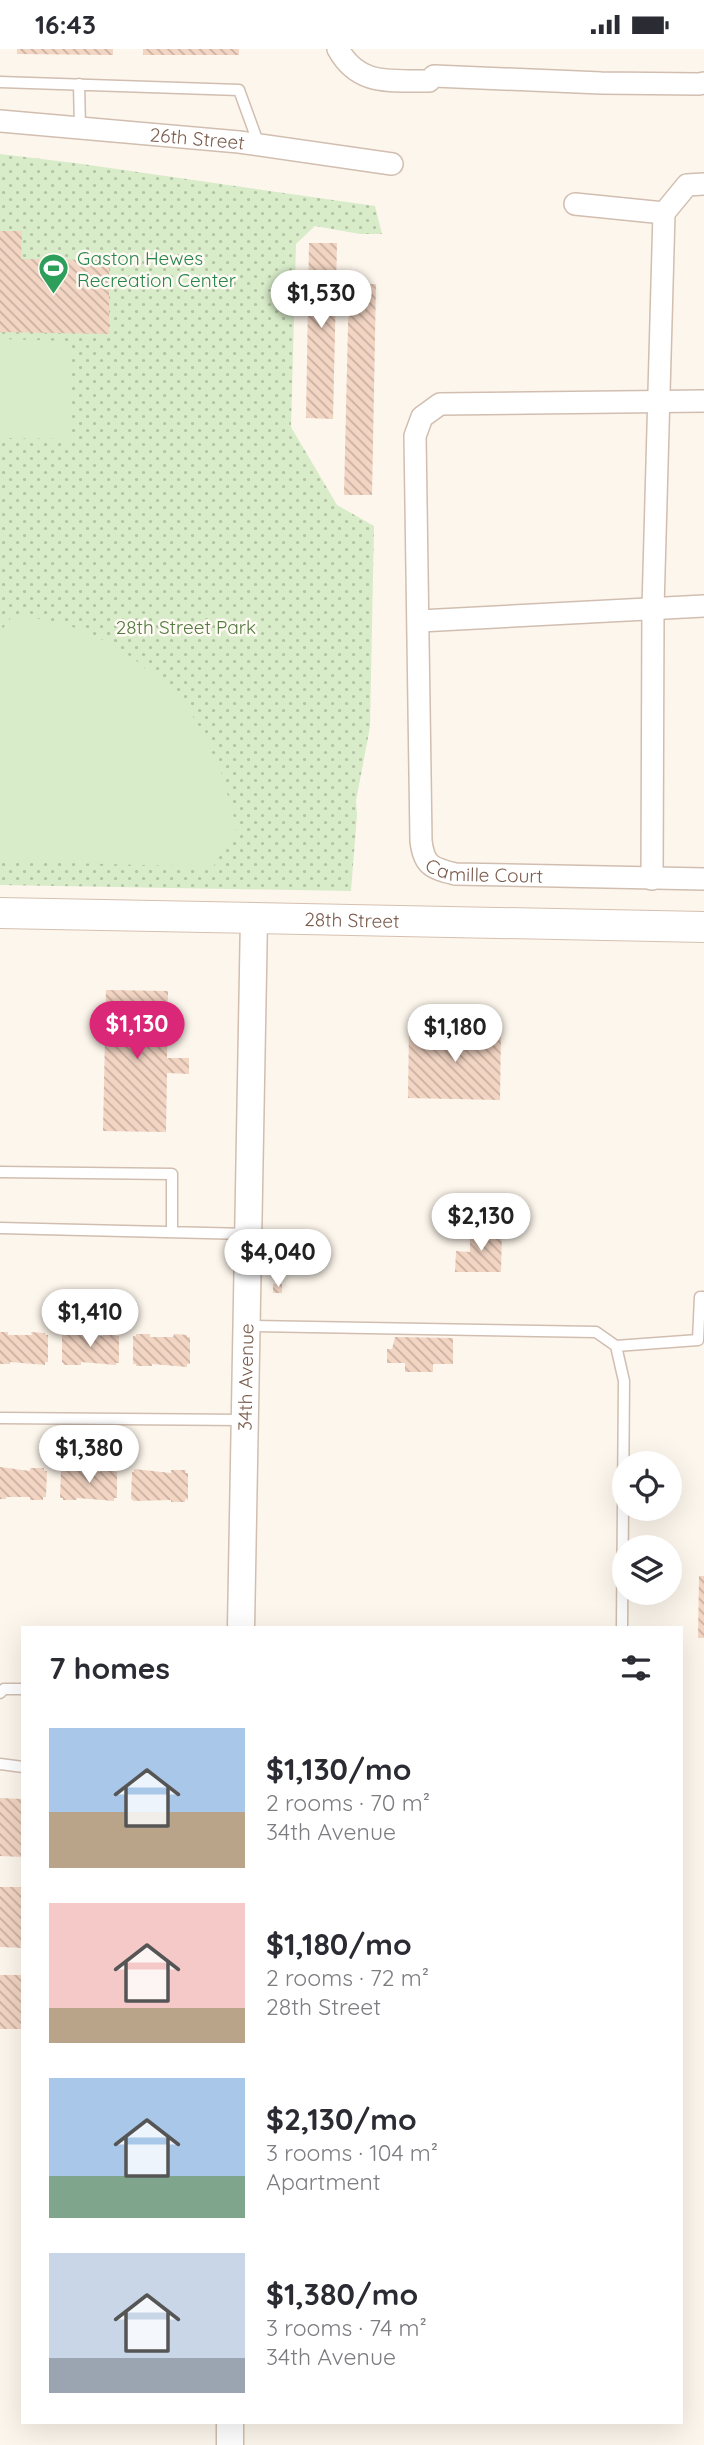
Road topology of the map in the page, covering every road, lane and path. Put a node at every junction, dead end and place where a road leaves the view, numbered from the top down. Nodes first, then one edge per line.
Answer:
1 (338, 49) edge
2 (0, 82) edge
3 (704, 83) edge
4 (79, 85) junction
5 (0, 121) edge
6 (80, 128) junction
7 (260, 145) junction
8 (392, 165) dead end
9 (704, 184) edge
10 (575, 204) dead end
11 (664, 213) junction
12 (659, 400) junction
13 (704, 401) edge
14 (704, 605) edge
15 (653, 608) junction
16 (420, 621) junction
17 (652, 879) junction
18 (704, 879) edge
19 (0, 912) edge
20 (254, 917) junction
21 (704, 927) edge
22 (0, 1172) edge
23 (0, 1228) edge
24 (172, 1232) junction
25 (248, 1234) junction
26 (704, 1297) edge
27 (247, 1326) junction
28 (616, 1346) junction
29 (0, 1418) edge
30 (245, 1420) junction
31 (241, 1626) edge
32 (622, 1626) edge
33 (21, 1689) edge
34 (0, 1693) edge
35 (0, 1764) edge
36 (21, 1767) edge
37 (230, 2424) edge
38 (229, 2445) edge

1 - 3 street
2 - 4 lane
4 - 6 lane
4 - 7 lane
5 - 6 street, 26th Street
6 - 7 street, 26th Street
7 - 8 street, 26th Street
9 - 11 street
10 - 11 street
11 - 12 street
12 - 13 street, Camille Court
12 - 15 street
12 - 16 street, Camille Court
14 - 15 street
15 - 16 street
15 - 17 street
16 - 17 street, Camille Court
17 - 18 street, Camille Court
19 - 20 main road, 28th Street
20 - 21 main road, 28th Street
20 - 25 street, 34th Avenue
22 - 24 lane
23 - 24 lane
24 - 25 lane
25 - 27 street, 34th Avenue
26 - 28 lane
27 - 28 lane
27 - 30 street, 34th Avenue
28 - 32 lane
29 - 30 lane
30 - 31 street, 34th Avenue
33 - 34 lane
35 - 36 lane
37 - 38 street

